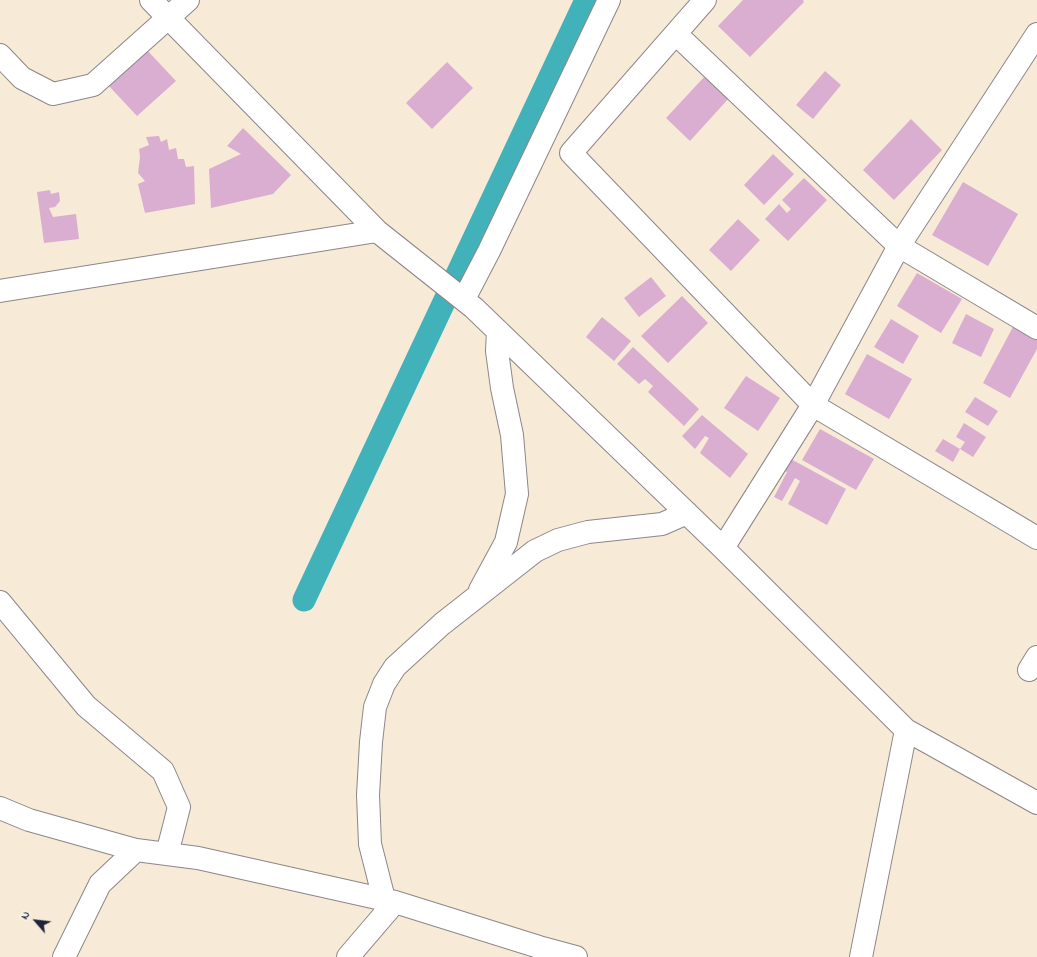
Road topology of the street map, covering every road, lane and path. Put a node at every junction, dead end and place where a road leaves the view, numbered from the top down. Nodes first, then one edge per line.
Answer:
1 (151, 0) edge
2 (188, 0) edge
3 (609, 0) edge
4 (705, 0) edge
5 (168, 18) junction
6 (676, 34) junction
7 (1037, 34) edge
8 (0, 55) edge
9 (540, 143) junction
10 (571, 153) junction
11 (377, 231) junction
12 (900, 246) junction
13 (0, 291) edge
14 (464, 299) junction
15 (1037, 328) edge
16 (498, 331) junction
17 (813, 405) junction
18 (687, 513) junction
19 (1037, 538) edge
20 (723, 548) junction
21 (477, 597) junction
22 (0, 602) edge
23 (906, 730) junction
24 (1037, 803) edge
25 (0, 808) edge
26 (136, 850) junction
27 (167, 854) junction
28 (389, 901) junction
29 (535, 952) edge
30 (64, 957) edge
31 (348, 957) edge
32 (576, 957) edge
33 (861, 957) edge

1 - 5 street
2 - 5 street
3 - 9 street
4 - 6 street
5 - 8 street
5 - 11 street
6 - 10 street
6 - 12 street
7 - 12 street
9 - 10 street
9 - 14 street
10 - 17 street
11 - 13 street
11 - 14 street
12 - 15 street
12 - 17 street
14 - 16 street
16 - 18 street
16 - 21 street
17 - 19 street
17 - 20 street
18 - 20 street
18 - 21 street
20 - 23 street
21 - 28 street
22 - 27 street
23 - 24 street
23 - 33 street
25 - 26 street
26 - 27 street
26 - 30 street
27 - 28 street
28 - 29 street
28 - 31 street
29 - 32 street

